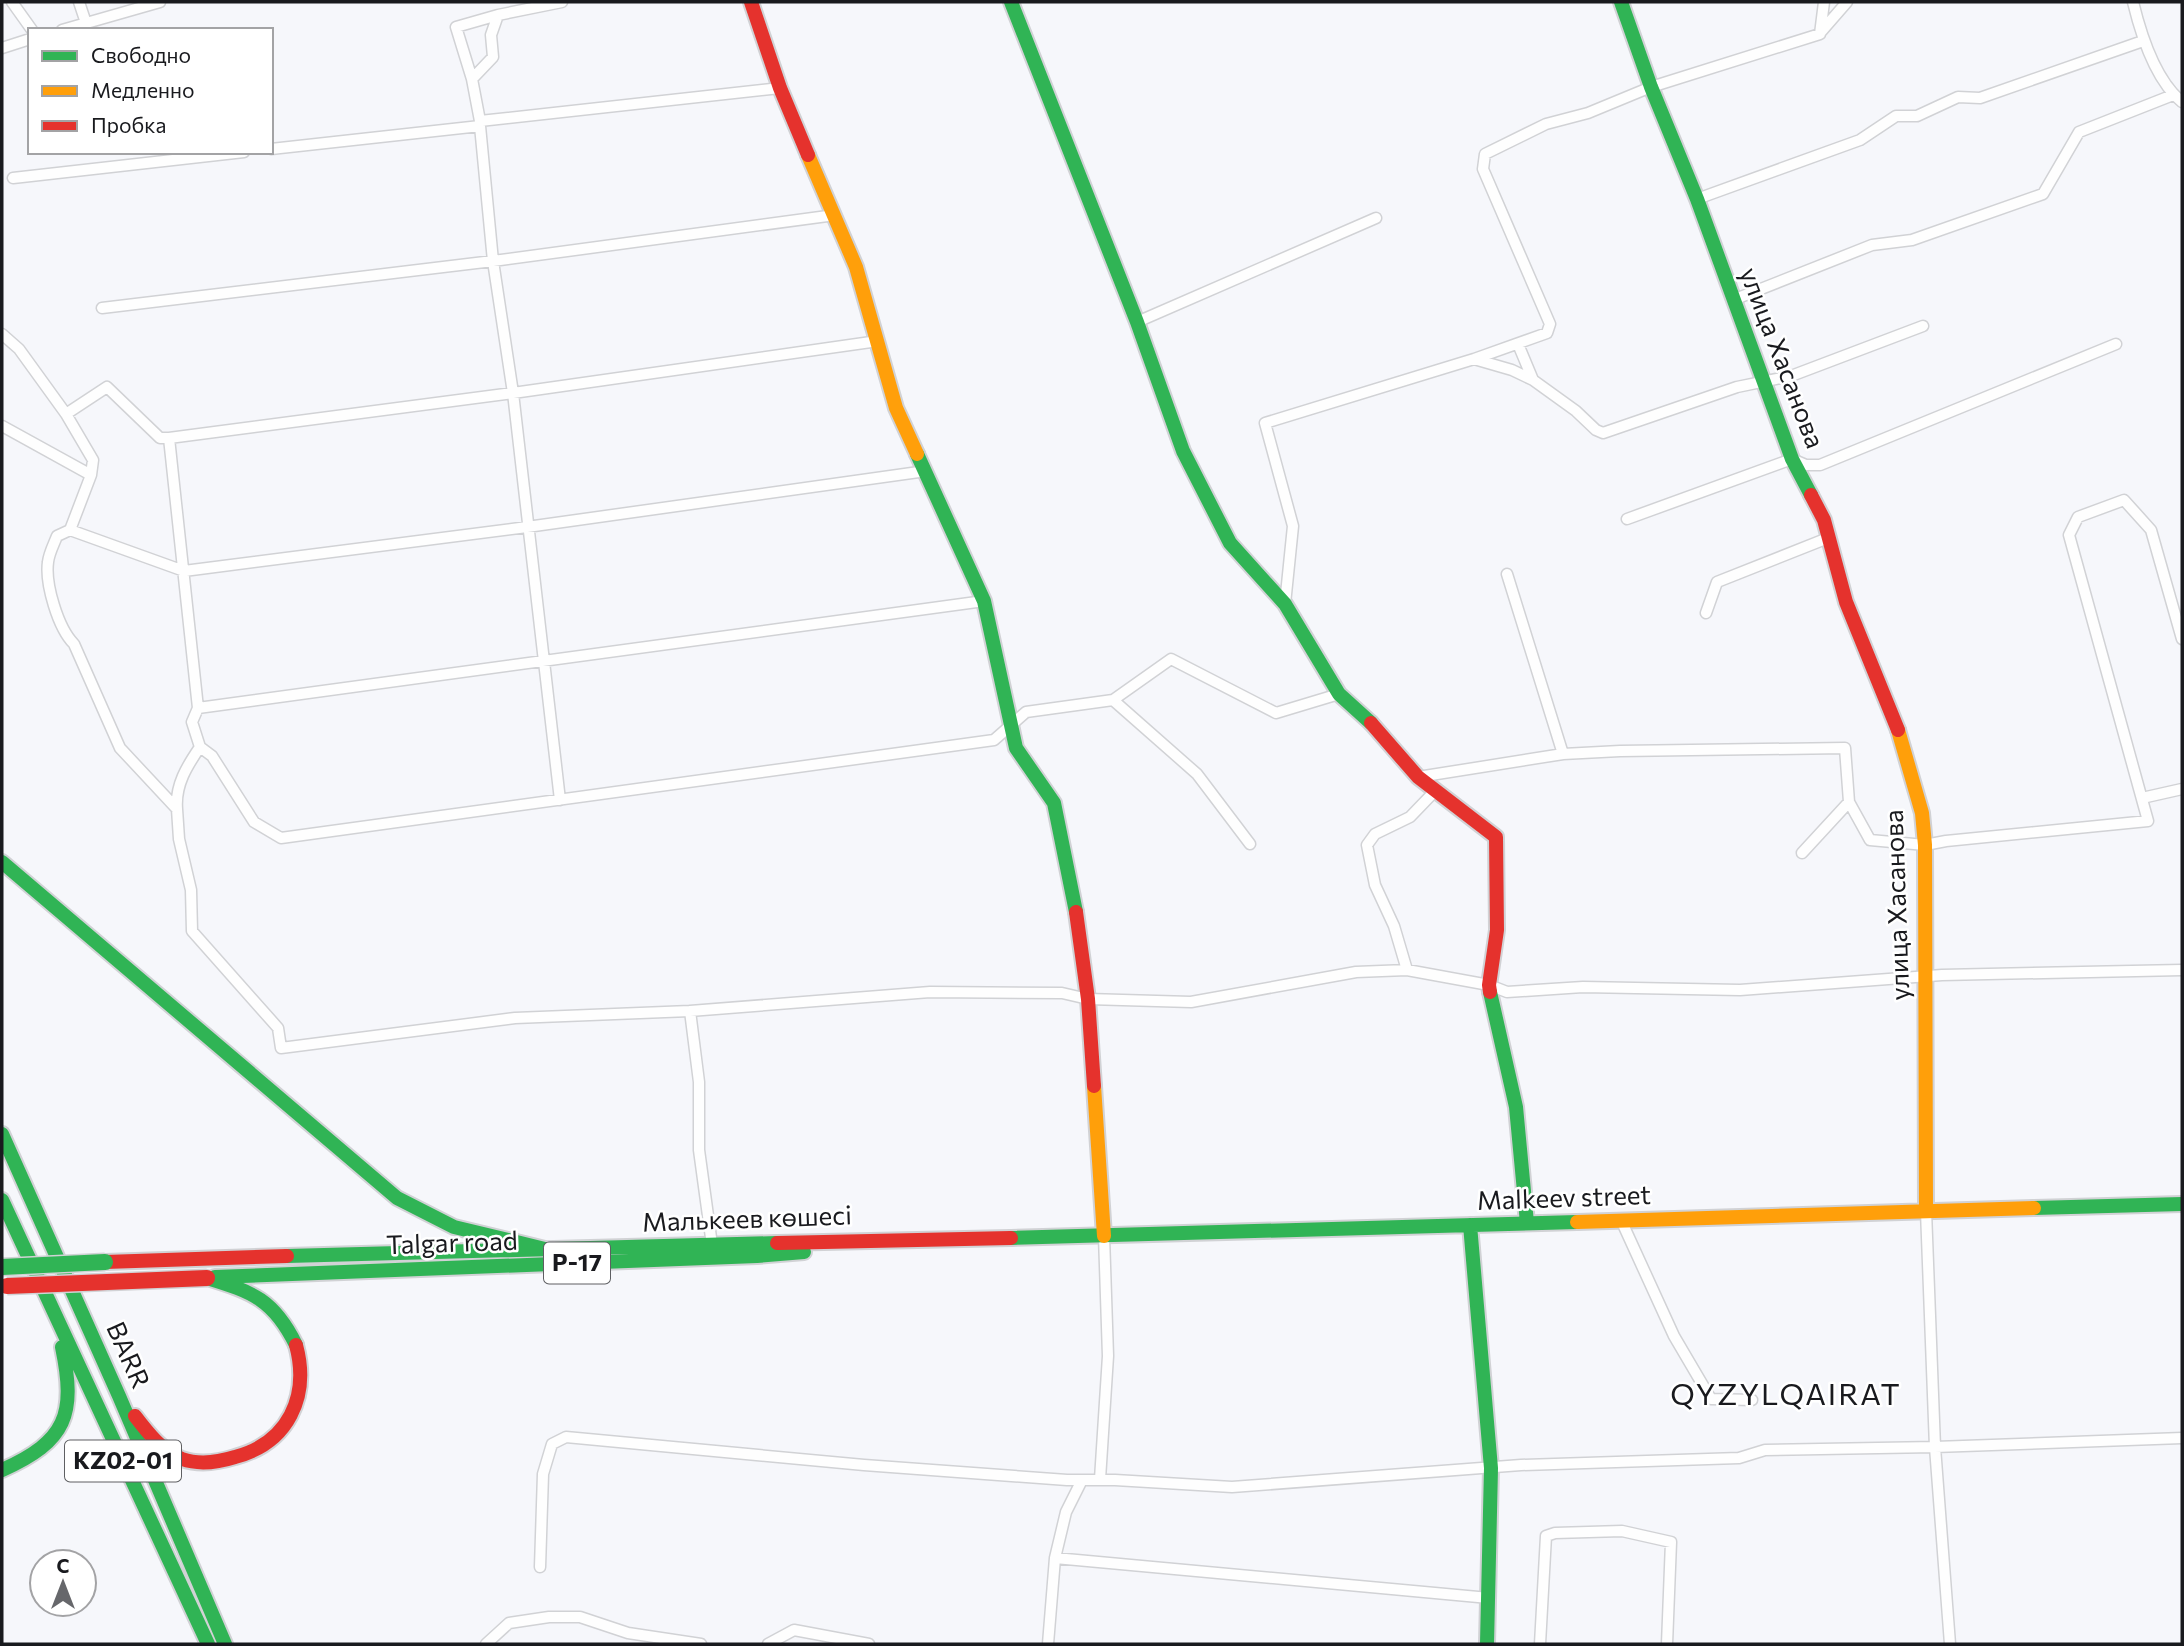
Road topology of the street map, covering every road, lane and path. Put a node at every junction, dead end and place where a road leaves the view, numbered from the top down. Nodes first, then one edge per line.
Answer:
1 (12, 2) edge
2 (79, 2) edge
3 (160, 2) edge
4 (562, 2) edge
5 (751, 2) edge
6 (1011, 2) edge
7 (1621, 2) edge
8 (1824, 2) edge
9 (1847, 2) edge
10 (2133, 2) edge
11 (498, 15) junction
12 (86, 23) junction
13 (31, 28) edge
14 (69, 28) edge
15 (1820, 34) junction
16 (28, 41) edge
17 (2143, 41) junction
18 (2, 48) edge
19 (472, 79) junction
20 (1651, 87) junction
21 (780, 88) junction
22 (2173, 95) junction
23 (2182, 102) edge
24 (480, 123) junction
25 (273, 149) edge
26 (226, 154) edge
27 (13, 178) dead end
28 (1697, 199) junction
29 (835, 215) junction
30 (1376, 218) dead end
31 (493, 261) junction
32 (1733, 300) junction
33 (102, 308) dead end
34 (1137, 322) junction
35 (1923, 326) dead end
36 (2, 334) edge
37 (878, 341) junction
38 (1518, 344) junction
39 (2116, 344) dead end
40 (1474, 359) junction
41 (1533, 380) junction
42 (1764, 380) junction
43 (513, 393) junction
44 (66, 414) junction
45 (2, 426) edge
46 (169, 438) junction
47 (1792, 459) junction
48 (926, 471) junction
49 (91, 475) junction
50 (1627, 519) dead end
51 (527, 527) junction
52 (69, 530) junction
53 (1828, 538) junction
54 (184, 571) junction
55 (1507, 574) dead end
56 (984, 601) junction
57 (1284, 604) junction
58 (1706, 613) dead end
59 (2182, 639) edge
60 (545, 660) junction
61 (1339, 694) junction
62 (1004, 699) junction
63 (1113, 701) junction
64 (198, 708) junction
65 (1026, 712) junction
66 (1009, 725) junction
67 (994, 740) junction
68 (200, 747) junction
69 (1016, 748) junction
70 (1563, 754) junction
71 (1418, 776) junction
72 (2182, 789) edge
73 (1436, 790) junction
74 (2141, 798) junction
75 (560, 800) junction
76 (1849, 802) junction
77 (177, 809) junction
78 (1250, 844) dead end
79 (1925, 845) junction
80 (1802, 853) dead end
81 (2, 862) edge
82 (1407, 970) junction
83 (2182, 970) edge
84 (1927, 976) junction
85 (1489, 985) junction
86 (1088, 999) junction
87 (690, 1011) junction
88 (2, 1134) edge
89 (2, 1200) edge
90 (2182, 1204) edge
91 (1926, 1212) junction
92 (1621, 1220) junction
93 (1527, 1223) junction
94 (1470, 1225) junction
95 (1104, 1236) junction
96 (946, 1239) junction
97 (712, 1245) junction
98 (550, 1250) junction
99 (2, 1267) edge
100 (207, 1278) junction
101 (4, 1286) edge
102 (58, 1322) junction
103 (119, 1396) junction
104 (1752, 1400) dead end
105 (2182, 1438) edge
106 (1935, 1447) junction
107 (1491, 1468) junction
108 (2, 1470) edge
109 (1100, 1479) junction
110 (1082, 1480) junction
111 (1055, 1558) junction
112 (540, 1567) dead end
113 (1489, 1598) junction
114 (208, 1644) edge
115 (225, 1644) edge
116 (486, 1644) edge
117 (701, 1644) edge
118 (768, 1644) edge
119 (869, 1644) edge
120 (1048, 1644) edge
121 (1487, 1644) edge
122 (1540, 1644) edge
123 (1667, 1644) edge
124 (1950, 1644) edge

1 - 13 street
2 - 12 street
3 - 12 street
4 - 11 street
5 - 21 main road
6 - 34 main road
7 - 20 main road, улица Хасанова
8 - 15 street
9 - 15 street
10 - 17 street
11 - 19 street
11 - 19 street
12 - 14 street
15 - 20 street
16 - 18 street
17 - 22 street
17 - 28 street
19 - 24 street
20 - 28 main road, улица Хасанова
20 - 38 street
21 - 24 street
21 - 29 main road
22 - 23 street
22 - 32 street
24 - 25 street
24 - 31 street
26 - 27 street
28 - 32 main road, улица Хасанова
29 - 31 street
29 - 37 main road
30 - 34 street
31 - 33 street
31 - 43 street
32 - 42 main road, улица Хасанова
34 - 57 main road
35 - 42 street
36 - 44 street
37 - 43 street
37 - 48 main road
38 - 40 street
38 - 41 street
39 - 47 street
40 - 41 street
40 - 57 street
41 - 42 street
42 - 47 main road, улица Хасанова
43 - 46 street
43 - 51 street
44 - 46 street
44 - 49 street
45 - 49 street
46 - 54 street
47 - 50 street
47 - 53 main road, улица Хасанова
48 - 51 street
48 - 56 main road
49 - 52 street
51 - 54 street
51 - 60 street
52 - 54 street
52 - 77 street
53 - 58 street
53 - 79 main road, улица Хасанова
54 - 64 street
55 - 70 street
56 - 60 street
56 - 62 main road
57 - 61 main road
59 - 74 street
60 - 64 street
60 - 75 street
61 - 63 street
61 - 71 main road
62 - 65 street
62 - 66 main road
63 - 65 street
63 - 78 street
64 - 68 street
65 - 66 street
66 - 67 street
66 - 69 main road
67 - 69 street
67 - 75 street
68 - 75 street
68 - 77 street
69 - 86 main road
70 - 71 street
70 - 76 street
71 - 73 main road
72 - 74 street
73 - 82 street
73 - 85 main road
74 - 79 street
76 - 79 street
76 - 80 street
77 - 87 street
79 - 84 main road, улица Хасанова
81 - 98 main road
82 - 85 street
82 - 86 street
83 - 84 street
84 - 85 street
84 - 91 main road, улица Хасанова
85 - 93 main road
86 - 87 street
86 - 95 main road
87 - 97 street
88 - 103 main road, BARR / KZ02-01
89 - 102 main road, BARR / KZ02-01
90 - 91 main road, Malkeev street
91 - 92 main road, Malkeev street
91 - 106 street, улица Хасанова
92 - 93 main road, Malkeev street
92 - 104 street
93 - 94 main road, Malkeev street
94 - 95 main road, Malkeev street
94 - 107 main road
95 - 96 main road, Malkeev street
95 - 109 street
96 - 97 main road, Малькеев көшесі
96 - 100 main road, Talgar road / P-17
97 - 98 main road, Малькеев көшесі
98 - 99 main road, Talgar road / P-17, bridge
100 - 101 main road, Talgar road / P-17, bridge
100 - 103 main road
102 - 108 main road
102 - 114 main road, BARR / KZ02-01
103 - 115 main road, BARR / KZ02-01
105 - 106 street
106 - 107 street
106 - 124 street, улица Хасанова
107 - 109 street
107 - 113 main road
109 - 110 street
110 - 111 street
110 - 112 street
111 - 113 street
111 - 120 street
113 - 121 main road
116 - 117 street
118 - 119 street
122 - 123 street

